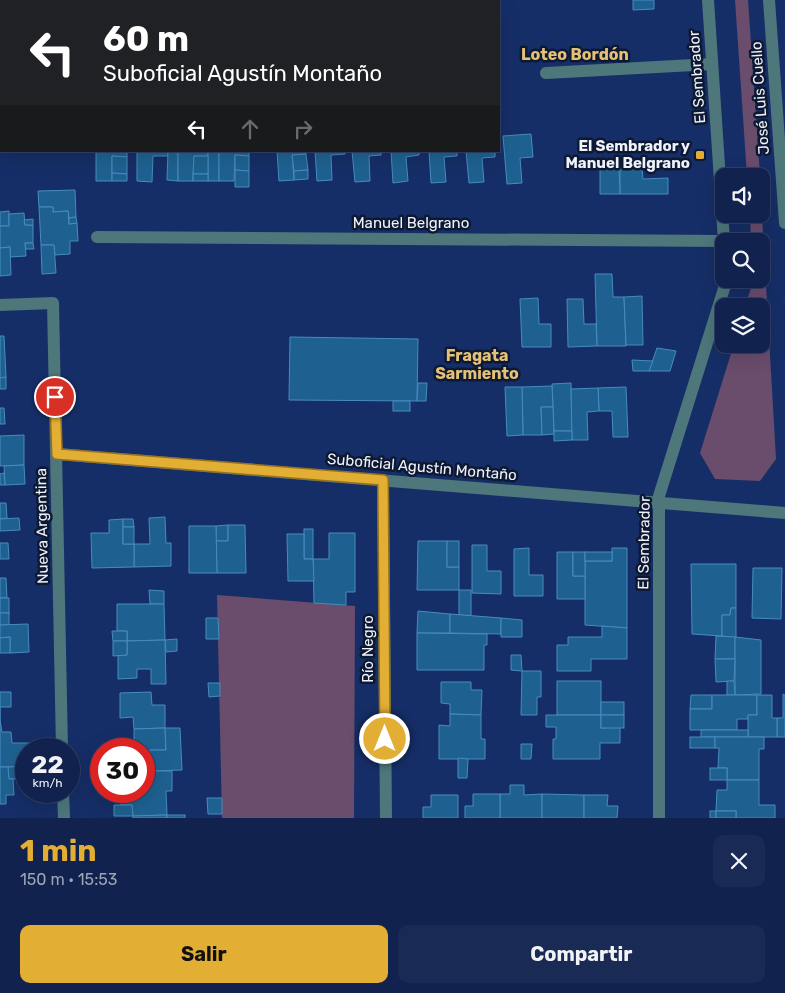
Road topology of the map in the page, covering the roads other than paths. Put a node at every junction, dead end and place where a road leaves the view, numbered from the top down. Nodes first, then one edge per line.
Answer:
1 (708, 0) edge
2 (769, 0) edge
3 (712, 64) junction
4 (546, 73) dead end
5 (785, 223) edge
6 (723, 233) edge
7 (97, 237) dead end
8 (715, 241) edge
9 (725, 288) edge
10 (0, 305) edge
11 (57, 454) junction
12 (383, 480) junction
13 (660, 503) junction
14 (785, 513) edge
15 (62, 738) edge
16 (63, 803) edge
17 (64, 818) edge
18 (386, 818) edge
19 (659, 818) edge

1 - 3 street, El Sembrador
2 - 5 street, José Luis Cuello
3 - 4 street
3 - 6 street, El Sembrador
7 - 8 street, Manuel Belgrano
9 - 13 street, El Sembrador
10 - 11 street, Nueva Argentina
11 - 12 street, Suboficial Agustín Montaño
11 - 15 street, Nueva Argentina
12 - 13 street, Suboficial Agustín Montaño
12 - 18 street, Río Negro
13 - 14 street, Suboficial Agustín Montaño
13 - 19 street, El Sembrador
16 - 17 street

